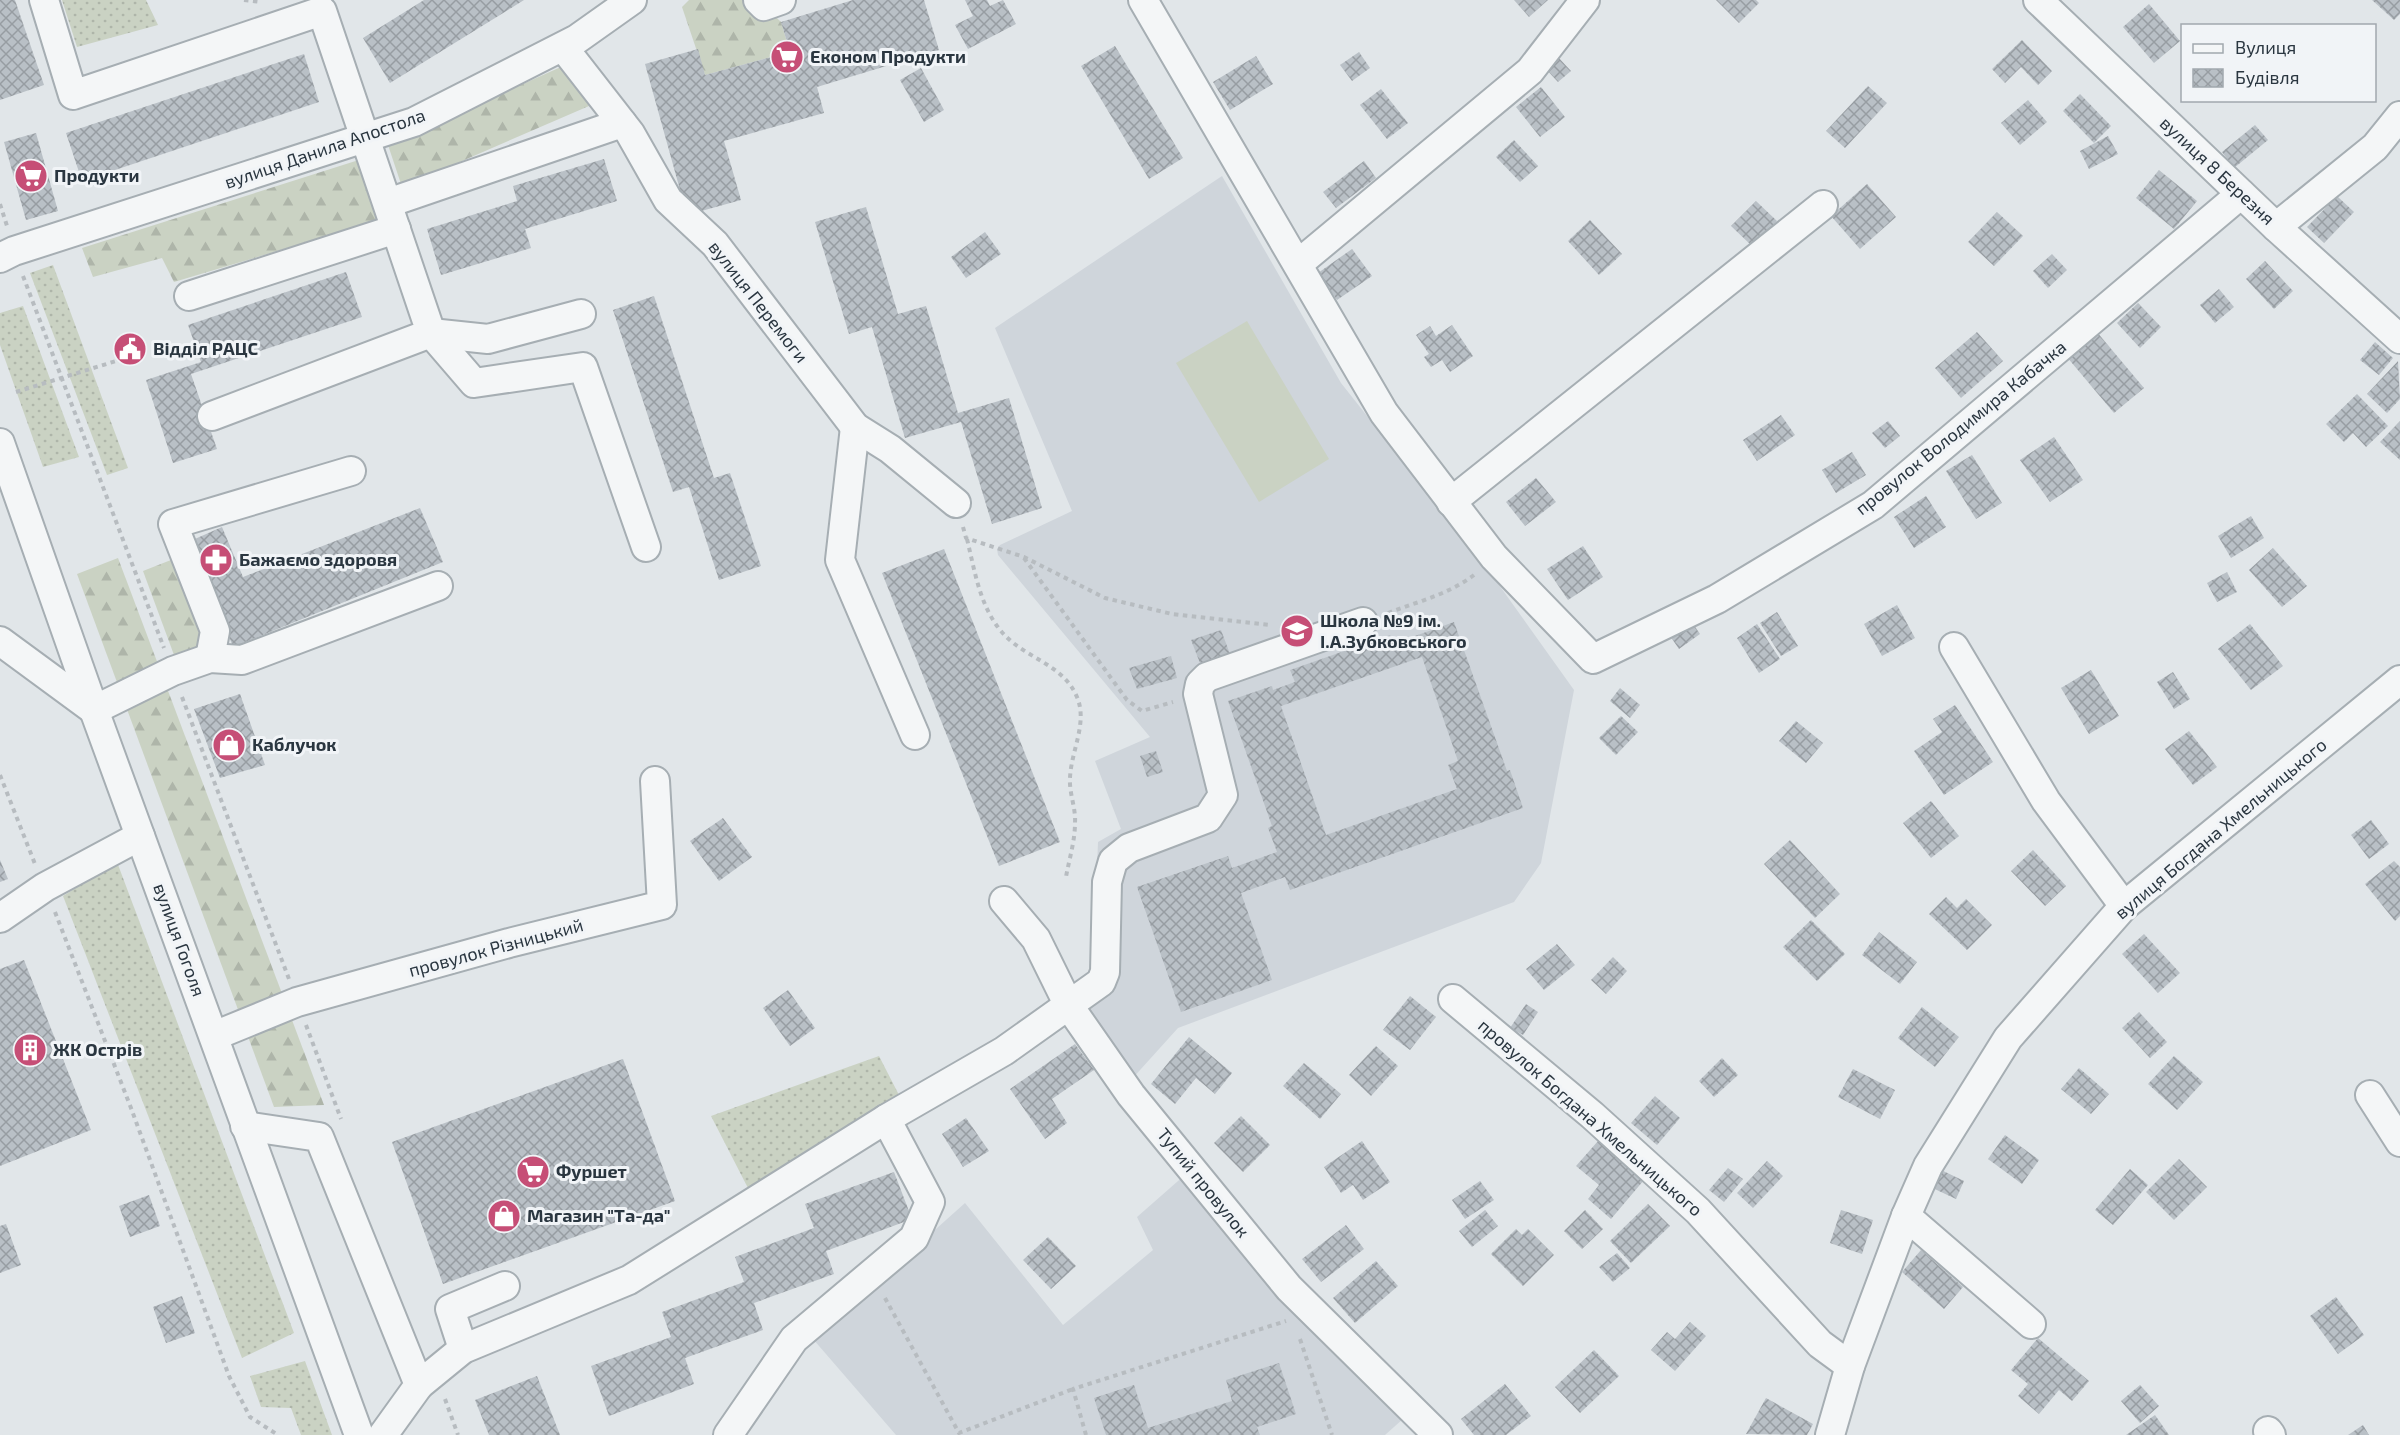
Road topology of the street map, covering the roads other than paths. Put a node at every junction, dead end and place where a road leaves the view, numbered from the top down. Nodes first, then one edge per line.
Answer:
1 (45, 0) edge
2 (632, 0) edge
3 (758, 0) edge
4 (781, 0) edge
5 (1143, 0) edge
6 (1585, 0) edge
7 (2038, 0) edge
8 (331, 5) edge
9 (563, 47) junction
10 (2400, 116) edge
11 (622, 123) junction
12 (366, 138) junction
13 (2241, 194) junction
14 (1823, 205) dead end
15 (392, 216) junction
16 (2276, 227) junction
17 (7, 254) edge
18 (1298, 264) junction
19 (189, 296) dead end
20 (581, 314) dead end
21 (431, 333) junction
22 (2400, 339) edge
23 (212, 416) dead end
24 (855, 427) junction
25 (0, 443) edge
26 (351, 471) dead end
27 (1451, 502) junction
28 (956, 503) road end
29 (646, 547) dead end
30 (438, 586) dead end
31 (1363, 622) road end
32 (0, 641) edge
33 (1954, 647) dead end
34 (210, 658) junction
35 (2400, 680) edge
36 (94, 710) junction
37 (915, 735) dead end
38 (655, 781) dead end
39 (140, 836) junction
40 (1004, 901) dead end
41 (2124, 906) junction
42 (0, 918) edge
43 (1453, 999) dead end
44 (1069, 1006) junction
45 (214, 1036) junction
46 (2370, 1095) dead end
47 (886, 1119) junction
48 (244, 1126) junction
49 (2400, 1142) edge
50 (1906, 1216) junction
51 (505, 1286) dead end
52 (2031, 1324) dead end
53 (463, 1349) junction
54 (1850, 1366) junction
55 (427, 1379) junction
56 (359, 1435) edge
57 (383, 1435) edge
58 (728, 1435) edge
59 (1438, 1435) edge
60 (1830, 1435) edge

1 - 8 street
2 - 9 street, вулиця Данила Апостола
3 - 4 street
5 - 18 street
6 - 18 street
7 - 13 street, вулиця 8 Березня
8 - 12 street
9 - 11 street, вулиця Перемоги
9 - 12 street, вулиця Данила Апостола
10 - 16 street
11 - 15 street
11 - 24 street, вулиця Перемоги
12 - 15 street
12 - 17 street, вулиця Данила Апостола
13 - 16 street, вулиця 8 Березня
13 - 27 street, провулок Володимира Кабачка
14 - 27 street
15 - 19 street
15 - 21 street
16 - 22 street, вулиця 8 Березня
18 - 27 street
20 - 21 street
21 - 23 street
21 - 29 street
24 - 28 street, вулиця Перемоги
24 - 37 street
25 - 36 street, вулиця Гоголя
26 - 34 street
30 - 34 street
31 - 44 street
32 - 36 street
33 - 41 street
34 - 36 street
35 - 41 street, вулиця Богдана Хмельницького
36 - 39 street, вулиця Гоголя
38 - 45 street, провулок Різницький
39 - 42 street
39 - 45 street, вулиця Гоголя
40 - 44 street, Тупий провулок
41 - 50 street, вулиця Богдана Хмельницького
43 - 54 street, провулок Богдана Хмельницького
44 - 47 street
44 - 59 street, Тупий провулок
45 - 48 street, вулиця Гоголя
46 - 49 street
47 - 53 street
47 - 58 street
48 - 55 street
48 - 56 street, вулиця Гоголя
50 - 52 street
50 - 54 street, вулиця Богдана Хмельницького
51 - 53 street
53 - 55 street
54 - 60 street, вулиця Богдана Хмельницького
55 - 57 street

